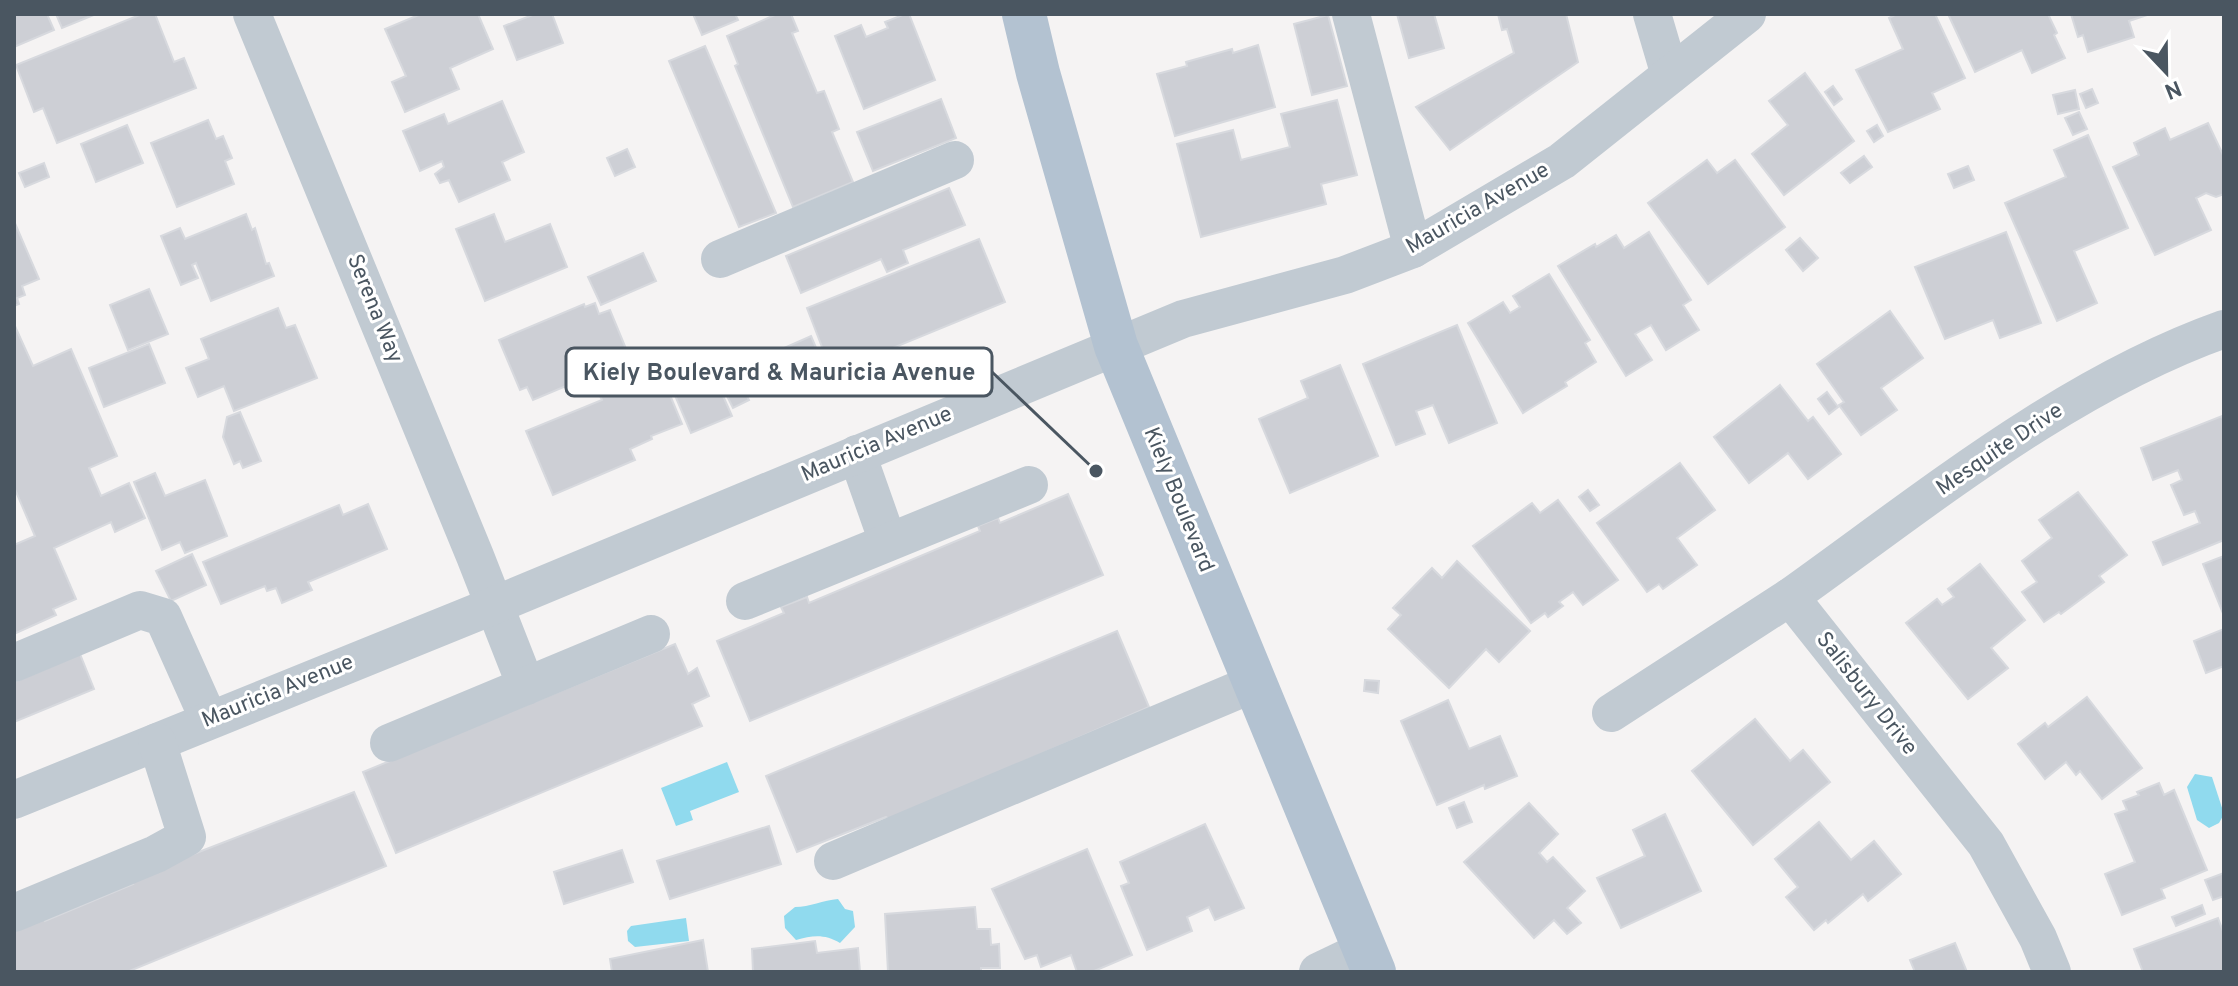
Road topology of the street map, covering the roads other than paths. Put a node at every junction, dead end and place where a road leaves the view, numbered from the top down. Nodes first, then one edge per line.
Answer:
1 (252, 14) edge
2 (1024, 14) edge
3 (1351, 14) edge
4 (1652, 14) edge
5 (1747, 14) edge
6 (1670, 75) junction
7 (955, 160) dead end
8 (1413, 249) junction
9 (720, 259) dead end
10 (2224, 329) edge
11 (1116, 346) junction
12 (857, 454) junction
13 (1029, 485) dead end
14 (888, 542) junction
15 (1790, 597) junction
16 (745, 601) dead end
17 (495, 605) junction
18 (651, 634) dead end
19 (14, 663) edge
20 (1255, 683) junction
21 (526, 686) junction
22 (1611, 713) dead end
23 (209, 720) junction
24 (157, 742) junction
25 (389, 743) dead end
26 (14, 800) edge
27 (833, 861) dead end
28 (14, 913) edge
29 (1369, 961) edge
30 (1318, 972) edge
31 (2052, 972) edge

1 - 17 street, Serena Way
2 - 11 main road, Kiely Boulevard
3 - 8 street
4 - 6 street
5 - 6 street, Mauricia Avenue
6 - 8 street, Mauricia Avenue
7 - 9 street
8 - 11 street, Mauricia Avenue
10 - 15 street, Mesquite Drive
11 - 12 street, Mauricia Avenue
11 - 20 main road, Kiely Boulevard
12 - 14 street
12 - 17 street, Mauricia Avenue
13 - 14 street
14 - 16 street
15 - 22 street
15 - 31 street, Salisbury Drive
17 - 21 street, Serena Way
17 - 23 street, Mauricia Avenue
18 - 21 street
19 - 23 street
20 - 27 street
20 - 29 main road, Kiely Boulevard
21 - 25 street
23 - 24 street, Mauricia Avenue
24 - 26 street, Mauricia Avenue
24 - 28 street
29 - 30 street

